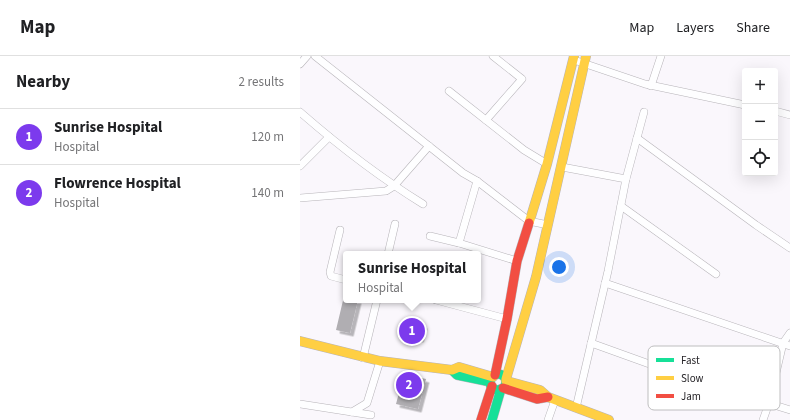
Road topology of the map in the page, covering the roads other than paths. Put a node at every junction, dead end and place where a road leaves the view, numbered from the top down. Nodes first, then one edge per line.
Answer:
1 (307, 56) edge
2 (315, 56) edge
3 (493, 56) edge
4 (661, 56) edge
5 (574, 58) edge
6 (586, 60) edge
7 (300, 64) edge
8 (651, 86) junction
9 (450, 91) dead end
10 (742, 104) edge
11 (300, 112) edge
12 (644, 112) dead end
13 (778, 113) edge
14 (790, 115) edge
15 (486, 120) junction
16 (329, 137) junction
17 (637, 138) junction
18 (429, 146) junction
19 (547, 164) junction
20 (300, 166) edge
21 (562, 167) junction
22 (626, 179) junction
23 (477, 181) junction
24 (394, 186) junction
25 (300, 198) edge
26 (423, 204) dead end
27 (621, 206) junction
28 (529, 221) junction
29 (395, 224) dead end
30 (548, 225) junction
31 (340, 230) dead end
32 (430, 236) dead end
33 (459, 243) junction
34 (790, 248) edge
35 (389, 251) edge
36 (517, 261) junction
37 (716, 274) dead end
38 (343, 279) edge
39 (605, 283) junction
40 (376, 303) edge
41 (447, 303) edge
42 (507, 319) junction
43 (790, 333) edge
44 (300, 341) edge
45 (592, 343) junction
46 (787, 345) edge
47 (363, 358) junction
48 (380, 361) junction
49 (648, 363) edge
50 (780, 368) edge
51 (498, 382) junction
52 (552, 399) junction
53 (300, 404) edge
54 (780, 407) edge
55 (576, 408) junction
56 (767, 410) edge
57 (790, 410) edge
58 (352, 412) junction
59 (371, 415) dead end
60 (482, 420) edge
61 (492, 420) edge
62 (548, 420) edge
63 (609, 420) edge
64 (763, 420) edge

1 - 7 street
2 - 18 street
3 - 15 street
4 - 8 street
5 - 6 street
5 - 19 street
6 - 8 street
6 - 21 street
8 - 10 street
9 - 15 street
11 - 16 street
12 - 17 street
13 - 14 street
15 - 19 street
16 - 20 street
16 - 24 street
17 - 22 street
17 - 34 street
18 - 23 street
18 - 24 street
19 - 28 street
21 - 22 street
21 - 30 street
22 - 27 street
23 - 28 street
23 - 33 street
24 - 25 street
24 - 26 street
27 - 37 street
27 - 39 street
28 - 30 street
28 - 36 street
29 - 35 street
30 - 51 street
31 - 38 street
32 - 33 street
33 - 36 street
36 - 42 street
39 - 45 street
39 - 46 street
40 - 47 street
41 - 42 street
42 - 51 street
43 - 46 street
44 - 47 street
45 - 49 street
45 - 55 street
46 - 50 street
47 - 48 street
48 - 51 street
48 - 58 street
51 - 52 street
51 - 60 street
51 - 61 street
52 - 55 street
52 - 62 street
53 - 58 street
54 - 57 street
55 - 63 street
56 - 64 street
58 - 59 street

